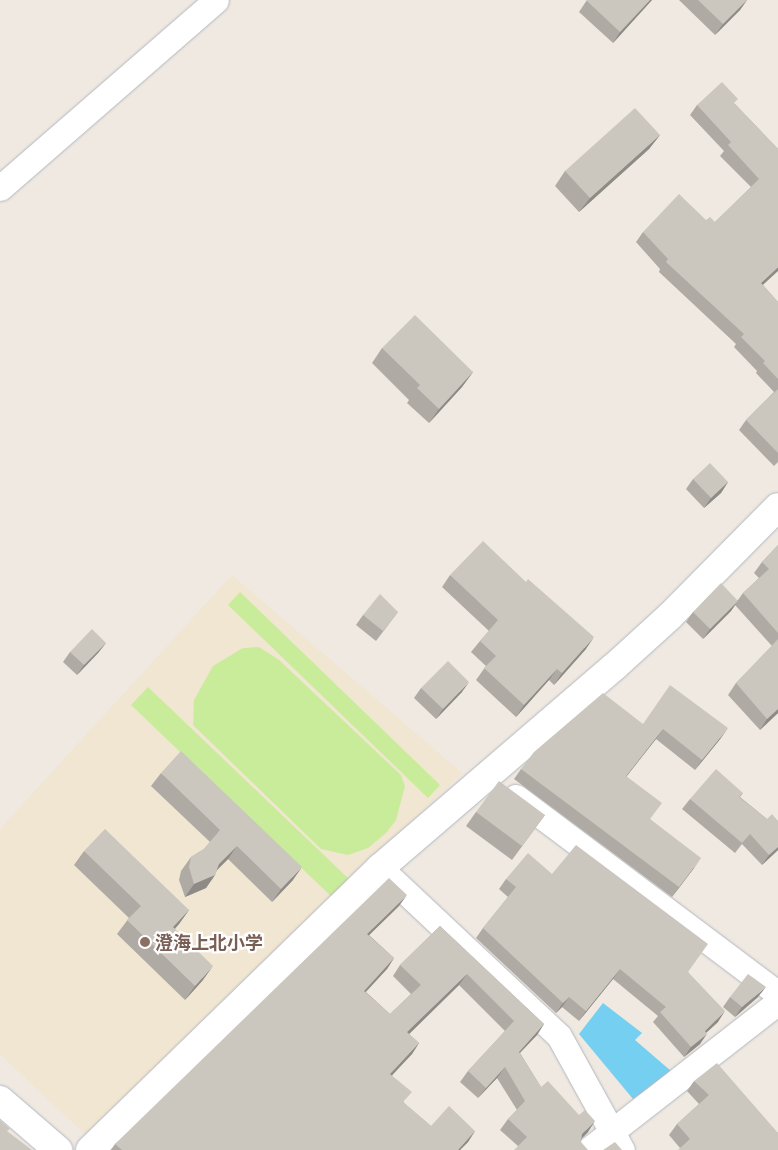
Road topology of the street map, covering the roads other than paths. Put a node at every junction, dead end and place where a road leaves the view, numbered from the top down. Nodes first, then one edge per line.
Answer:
1 (216, 0) edge
2 (0, 188) edge
3 (778, 507) edge
4 (487, 776) junction
5 (380, 868) junction
6 (778, 994) edge
7 (778, 1002) edge
8 (0, 1100) edge
9 (617, 1139) edge
10 (58, 1150) edge
11 (90, 1150) edge
12 (588, 1150) edge

1 - 2 street
3 - 4 street
4 - 5 street
4 - 6 street
5 - 9 street
5 - 11 street
7 - 9 street
8 - 10 street
9 - 12 street

